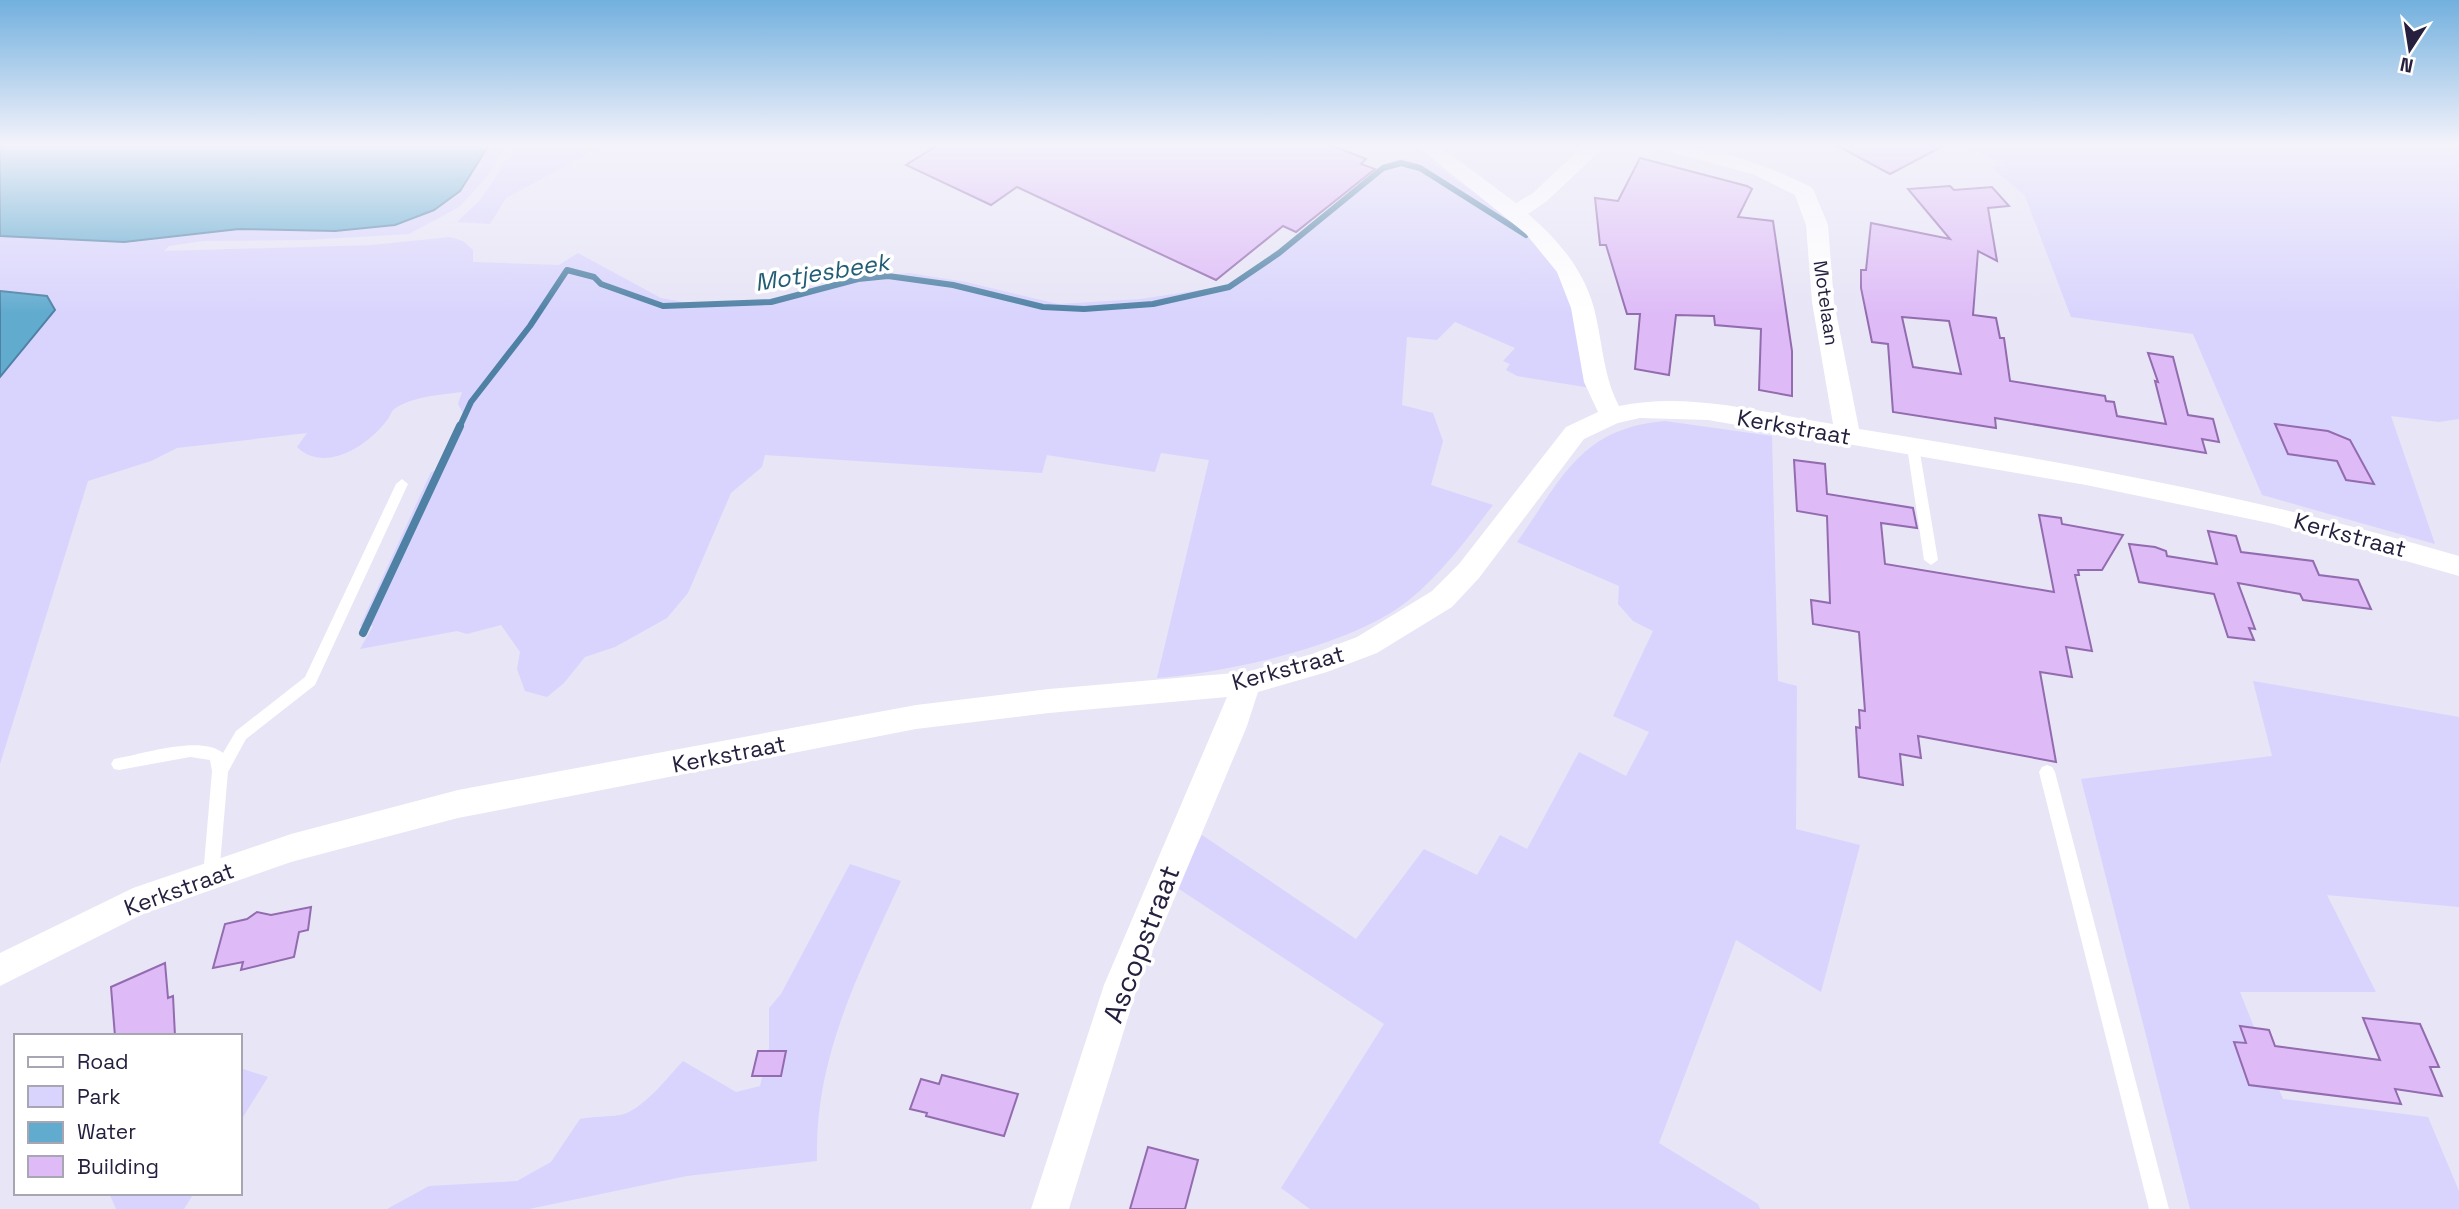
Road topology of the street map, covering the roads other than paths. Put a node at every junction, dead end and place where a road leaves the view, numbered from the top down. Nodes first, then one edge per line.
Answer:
1 (1502, 201) edge
2 (1533, 201) edge
3 (1808, 201) edge
4 (1517, 212) junction
5 (1612, 416) junction
6 (1848, 436) junction
7 (1913, 447) junction
8 (402, 484) dead end
9 (1931, 559) dead end
10 (2459, 566) edge
11 (1246, 684) junction
12 (119, 764) dead end
13 (220, 771) junction
14 (2047, 772) dead end
15 (211, 876) junction
16 (0, 971) edge
17 (1050, 1209) edge
18 (2159, 1209) edge

1 - 4 street
2 - 4 street
3 - 6 street, Motelaan
4 - 5 street
5 - 6 street, Kerkstraat
5 - 11 street, Kerkstraat
6 - 7 street, Kerkstraat
7 - 9 lane
7 - 10 street, Kerkstraat
8 - 13 lane
11 - 15 street, Kerkstraat
11 - 17 street, Ascopstraat
12 - 13 lane
13 - 15 lane
14 - 18 lane
15 - 16 street, Kerkstraat

